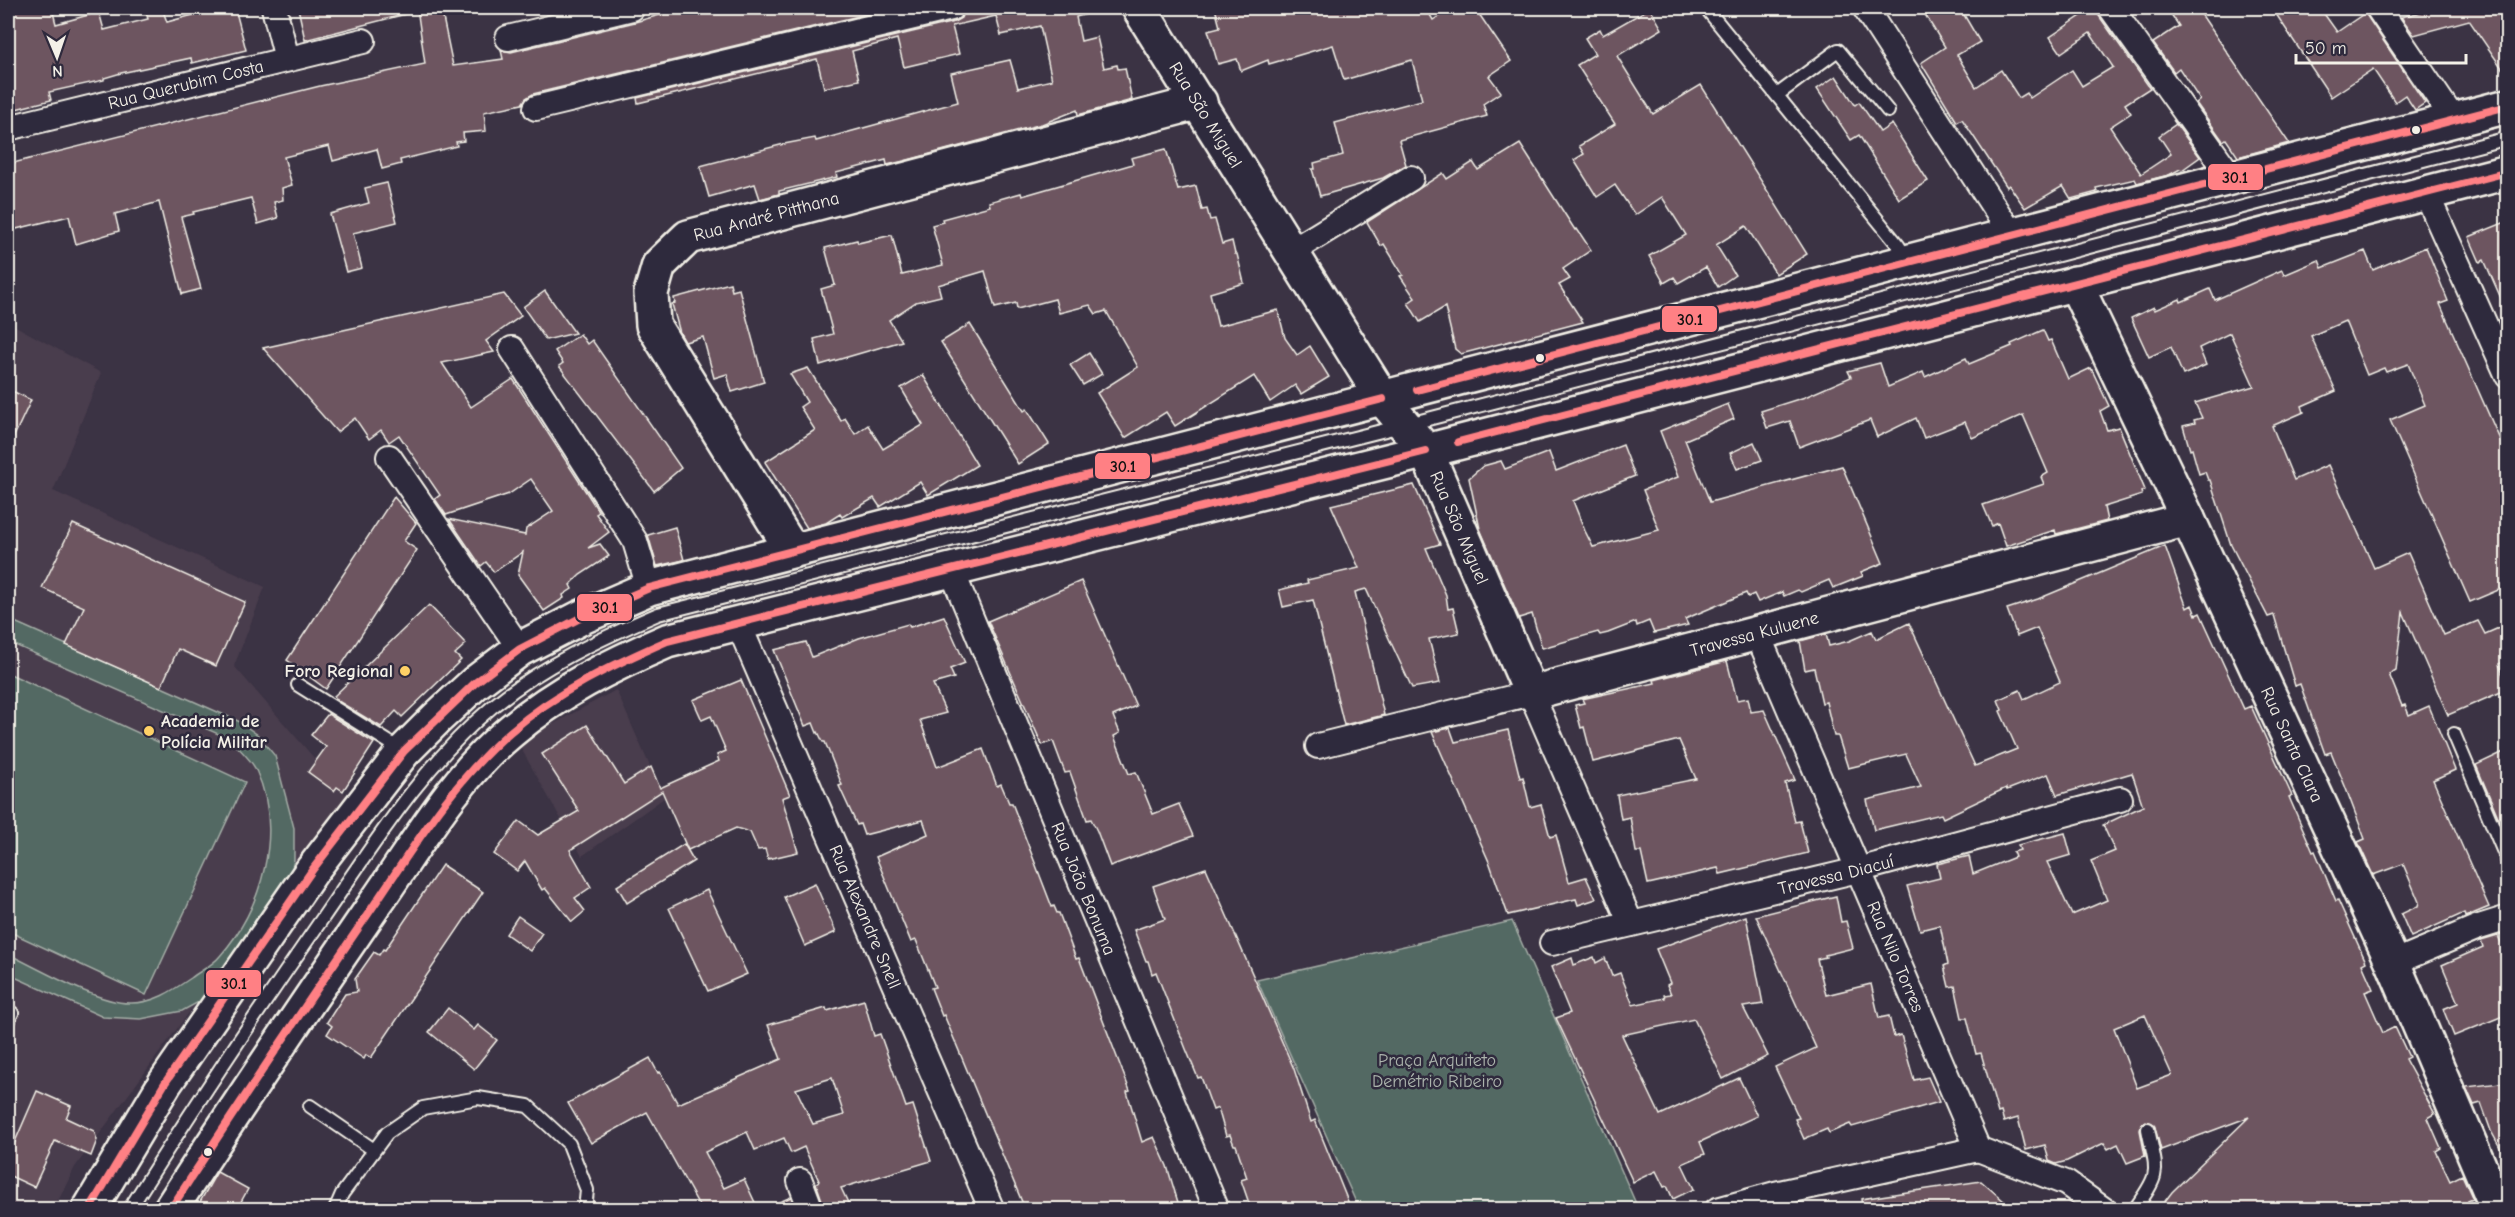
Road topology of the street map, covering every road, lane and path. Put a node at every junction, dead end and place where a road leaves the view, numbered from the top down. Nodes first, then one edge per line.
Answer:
1 (274, 8) edge
2 (632, 8) edge
3 (951, 8) edge
4 (1139, 8) edge
5 (1706, 8) edge
6 (1865, 8) edge
7 (2111, 8) edge
8 (2378, 8) edge
9 (508, 38) dead end
10 (363, 41) dead end
11 (287, 59) junction
12 (1778, 95) junction
13 (1200, 102) junction
14 (2508, 106) edge
15 (536, 108) dead end
16 (1888, 111) dead end
17 (2454, 120) junction
18 (8, 128) edge
19 (2508, 138) edge
20 (2508, 172) edge
21 (1411, 178) dead end
22 (2232, 178) junction
23 (2426, 193) junction
24 (2012, 235) junction
25 (1292, 251) junction
26 (1909, 262) junction
27 (2075, 283) junction
28 (512, 349) dead end
29 (2508, 376) edge
30 (1383, 399) junction
31 (1405, 425) junction
32 (1426, 450) junction
33 (389, 457) dead end
34 (2188, 519) junction
35 (792, 550) junction
36 (951, 569) junction
37 (649, 588) junction
38 (738, 623) junction
39 (1757, 633) junction
40 (520, 649) junction
41 (298, 685) dead end
42 (1531, 693) junction
43 (2454, 734) dead end
44 (1318, 746) dead end
45 (404, 751) junction
46 (2120, 799) dead end
47 (2508, 862) edge
48 (1858, 870) junction
49 (2508, 918) edge
50 (1631, 924) junction
51 (1552, 943) dead end
52 (2393, 963) junction
53 (310, 1106) dead end
54 (2148, 1129) dead end
55 (1978, 1149) junction
56 (374, 1150) junction
57 (800, 1181) dead end
58 (1775, 1194) junction
59 (89, 1209) edge
60 (129, 1209) edge
61 (170, 1209) edge
62 (335, 1209) edge
63 (585, 1209) edge
64 (811, 1209) edge
65 (992, 1209) edge
66 (1217, 1209) edge
67 (1717, 1209) edge
68 (1794, 1209) edge
69 (2104, 1209) edge
70 (2134, 1209) edge
71 (2498, 1209) edge

1 - 11 street
2 - 9 street
3 - 15 street
4 - 13 main road, Rua São Miguel
5 - 12 lane
6 - 24 street
7 - 22 street
8 - 17 street
10 - 11 street, Rua Querubim Costa
11 - 18 street, Rua Querubim Costa
12 - 16 lane
12 - 26 lane
13 - 25 main road, Rua São Miguel
13 - 35 main road, Rua André Pitthana
14 - 17 main road
17 - 22 main road
19 - 31 lane
20 - 23 main road
21 - 25 street
22 - 24 main road
23 - 27 main road
23 - 29 street
24 - 26 main road
25 - 30 main road, Rua São Miguel
26 - 30 main road
27 - 32 main road
27 - 34 main road, Rua Santa Clara
28 - 37 street
30 - 31 main road, Rua São Miguel
30 - 35 main road
31 - 32 main road, Rua São Miguel
31 - 60 lane
32 - 36 main road
32 - 42 main road, Rua São Miguel
33 - 40 street
34 - 39 main road, Travessa Kuluene
34 - 52 main road, Rua Santa Clara
35 - 37 main road
36 - 38 main road
36 - 66 street, Rua João Bonuma
37 - 40 main road
38 - 61 main road
38 - 65 street, Rua Alexandre Snell
39 - 42 main road, Travessa Kuluene
39 - 48 street, Rua Nilo Torres
40 - 45 main road
41 - 45 lane
42 - 44 street, Travessa Kuluene
42 - 50 street, Rua São Miguel
43 - 47 lane
45 - 59 main road
46 - 48 street, Travessa Diacuí
48 - 50 street, Travessa Diacuí
48 - 55 street, Rua Nilo Torres
49 - 52 street
50 - 51 street, Travessa Diacuí
52 - 71 main road, Rua Santa Clara
53 - 56 lane
54 - 70 lane
55 - 58 street
55 - 69 street
56 - 62 lane
56 - 63 lane
57 - 64 street
58 - 67 street
58 - 68 street

